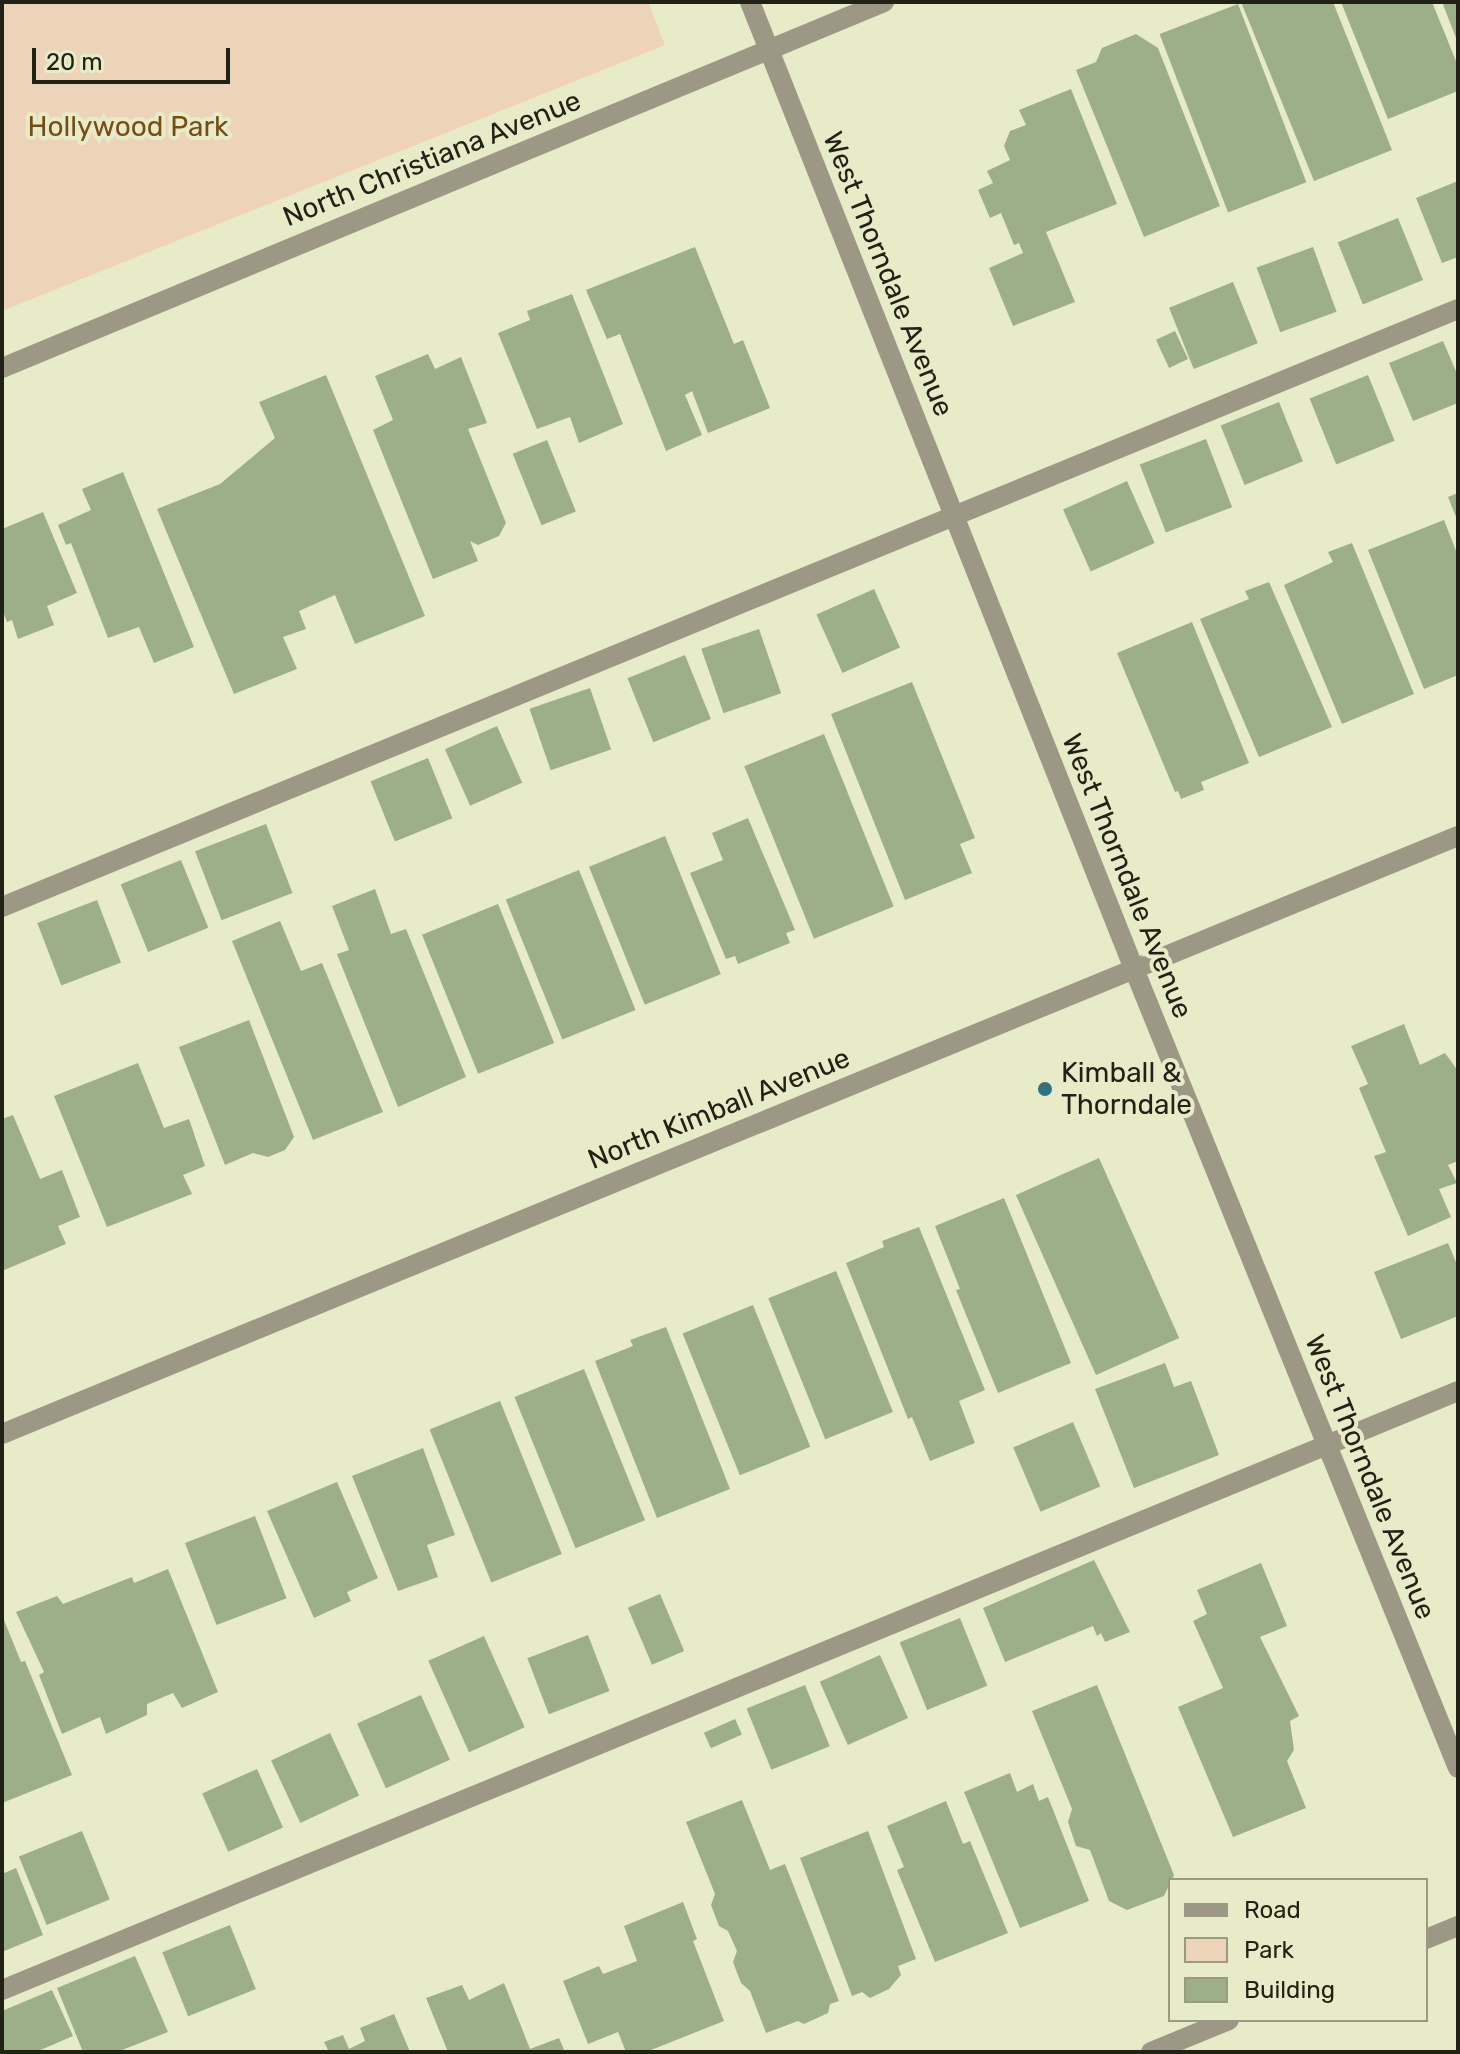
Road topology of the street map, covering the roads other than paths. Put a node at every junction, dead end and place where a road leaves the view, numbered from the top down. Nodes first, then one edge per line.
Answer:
1 (750, 2) edge
2 (884, 2) edge
3 (769, 50) junction
4 (1458, 309) edge
5 (2, 368) edge
6 (954, 516) junction
7 (1458, 836) edge
8 (2, 907) edge
9 (1134, 969) junction
10 (1458, 1391) edge
11 (2, 1434) edge
12 (1327, 1445) junction
13 (1458, 1768) edge
14 (1458, 1926) edge
15 (1428, 1938) edge
16 (2, 1990) edge
17 (1224, 2022) edge
18 (1151, 2052) edge

1 - 3 street, West Thorndale Avenue
2 - 3 street, North Christiana Avenue
3 - 5 street, North Christiana Avenue
3 - 6 street, West Thorndale Avenue
4 - 6 street
6 - 8 street
6 - 9 street, West Thorndale Avenue
7 - 9 street, North Kimball Avenue
9 - 11 street, North Kimball Avenue
9 - 12 street, West Thorndale Avenue
10 - 12 street
12 - 13 street, West Thorndale Avenue
12 - 16 street
14 - 15 street
17 - 18 street

